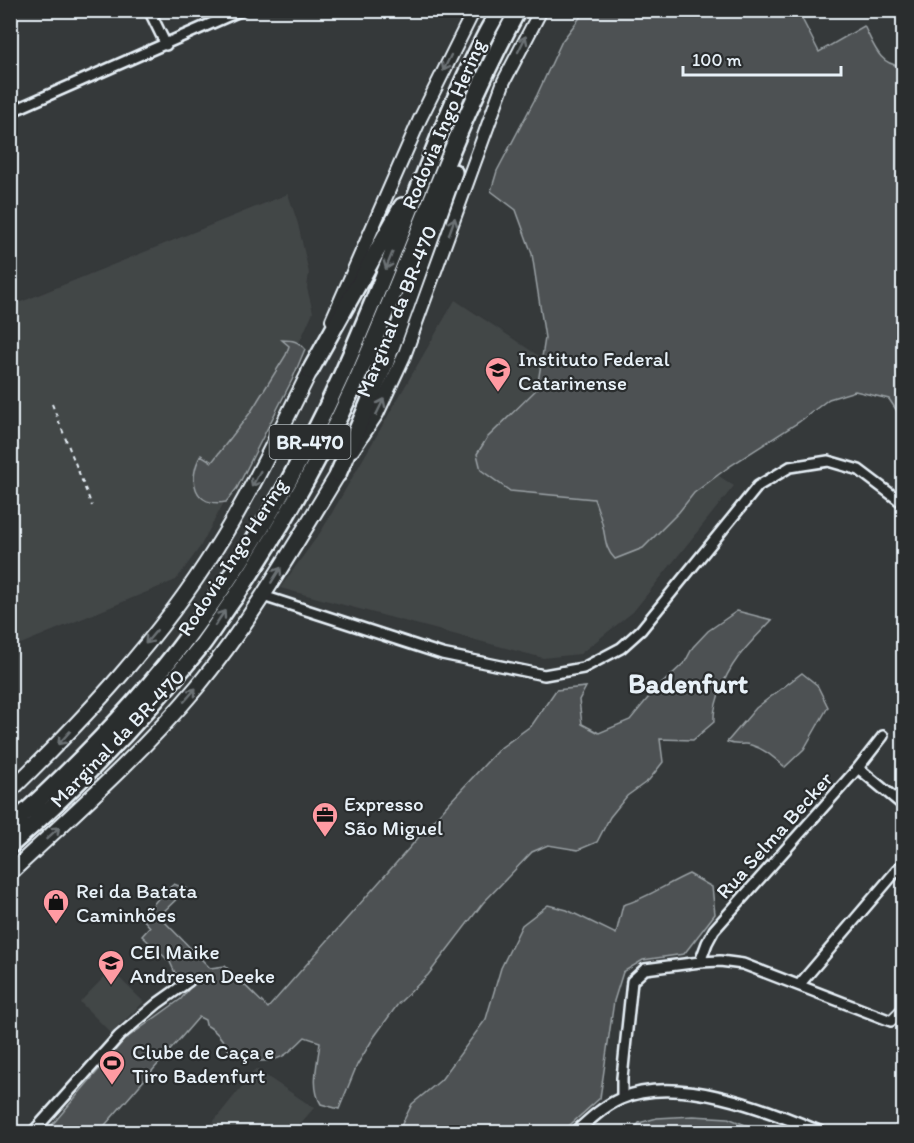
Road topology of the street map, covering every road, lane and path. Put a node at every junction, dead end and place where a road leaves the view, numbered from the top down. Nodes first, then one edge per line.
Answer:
1 (149, 10) edge
2 (242, 10) edge
3 (474, 10) edge
4 (499, 10) edge
5 (518, 10) edge
6 (541, 10) edge
7 (166, 45) junction
8 (476, 97) junction
9 (10, 112) edge
10 (434, 148) junction
11 (310, 371) junction
12 (52, 404) dead end
13 (338, 474) junction
14 (903, 504) edge
15 (92, 506) dead end
16 (263, 596) junction
17 (883, 736) dead end
18 (858, 768) junction
19 (10, 791) edge
20 (903, 806) edge
21 (10, 826) edge
22 (10, 846) edge
23 (903, 862) edge
24 (10, 873) edge
25 (700, 962) junction
26 (189, 981) dead end
27 (799, 985) junction
28 (903, 1008) edge
29 (622, 1098) junction
30 (33, 1132) edge
31 (576, 1132) edge
32 (820, 1132) edge

1 - 7 street
2 - 7 street
3 -> 11 main road, Marginal da BR-470
4 - 10 highway, Rodovia Ingo Hering / BR-470
5 - 8 highway, Rodovia Ingo Hering / BR-470
13 -> 6 main road, Marginal da BR-470
7 - 9 street
8 - 13 highway
22 -> 8 highway, Rodovia Ingo Hering / BR-470
10 - 11 highway
10 -> 21 highway, Rodovia Ingo Hering / BR-470
11 -> 19 main road, Marginal da BR-470
12 - 15 path
16 -> 13 main road, Marginal da BR-470
14 - 16 street
24 -> 16 main road, Marginal da BR-470
17 - 18 street, Rua Selma Becker
18 - 20 street
18 - 25 street, Rua Selma Becker
23 - 27 street
25 - 27 street
25 - 29 street
26 - 30 street
27 - 28 street
29 - 31 street
29 - 32 street

